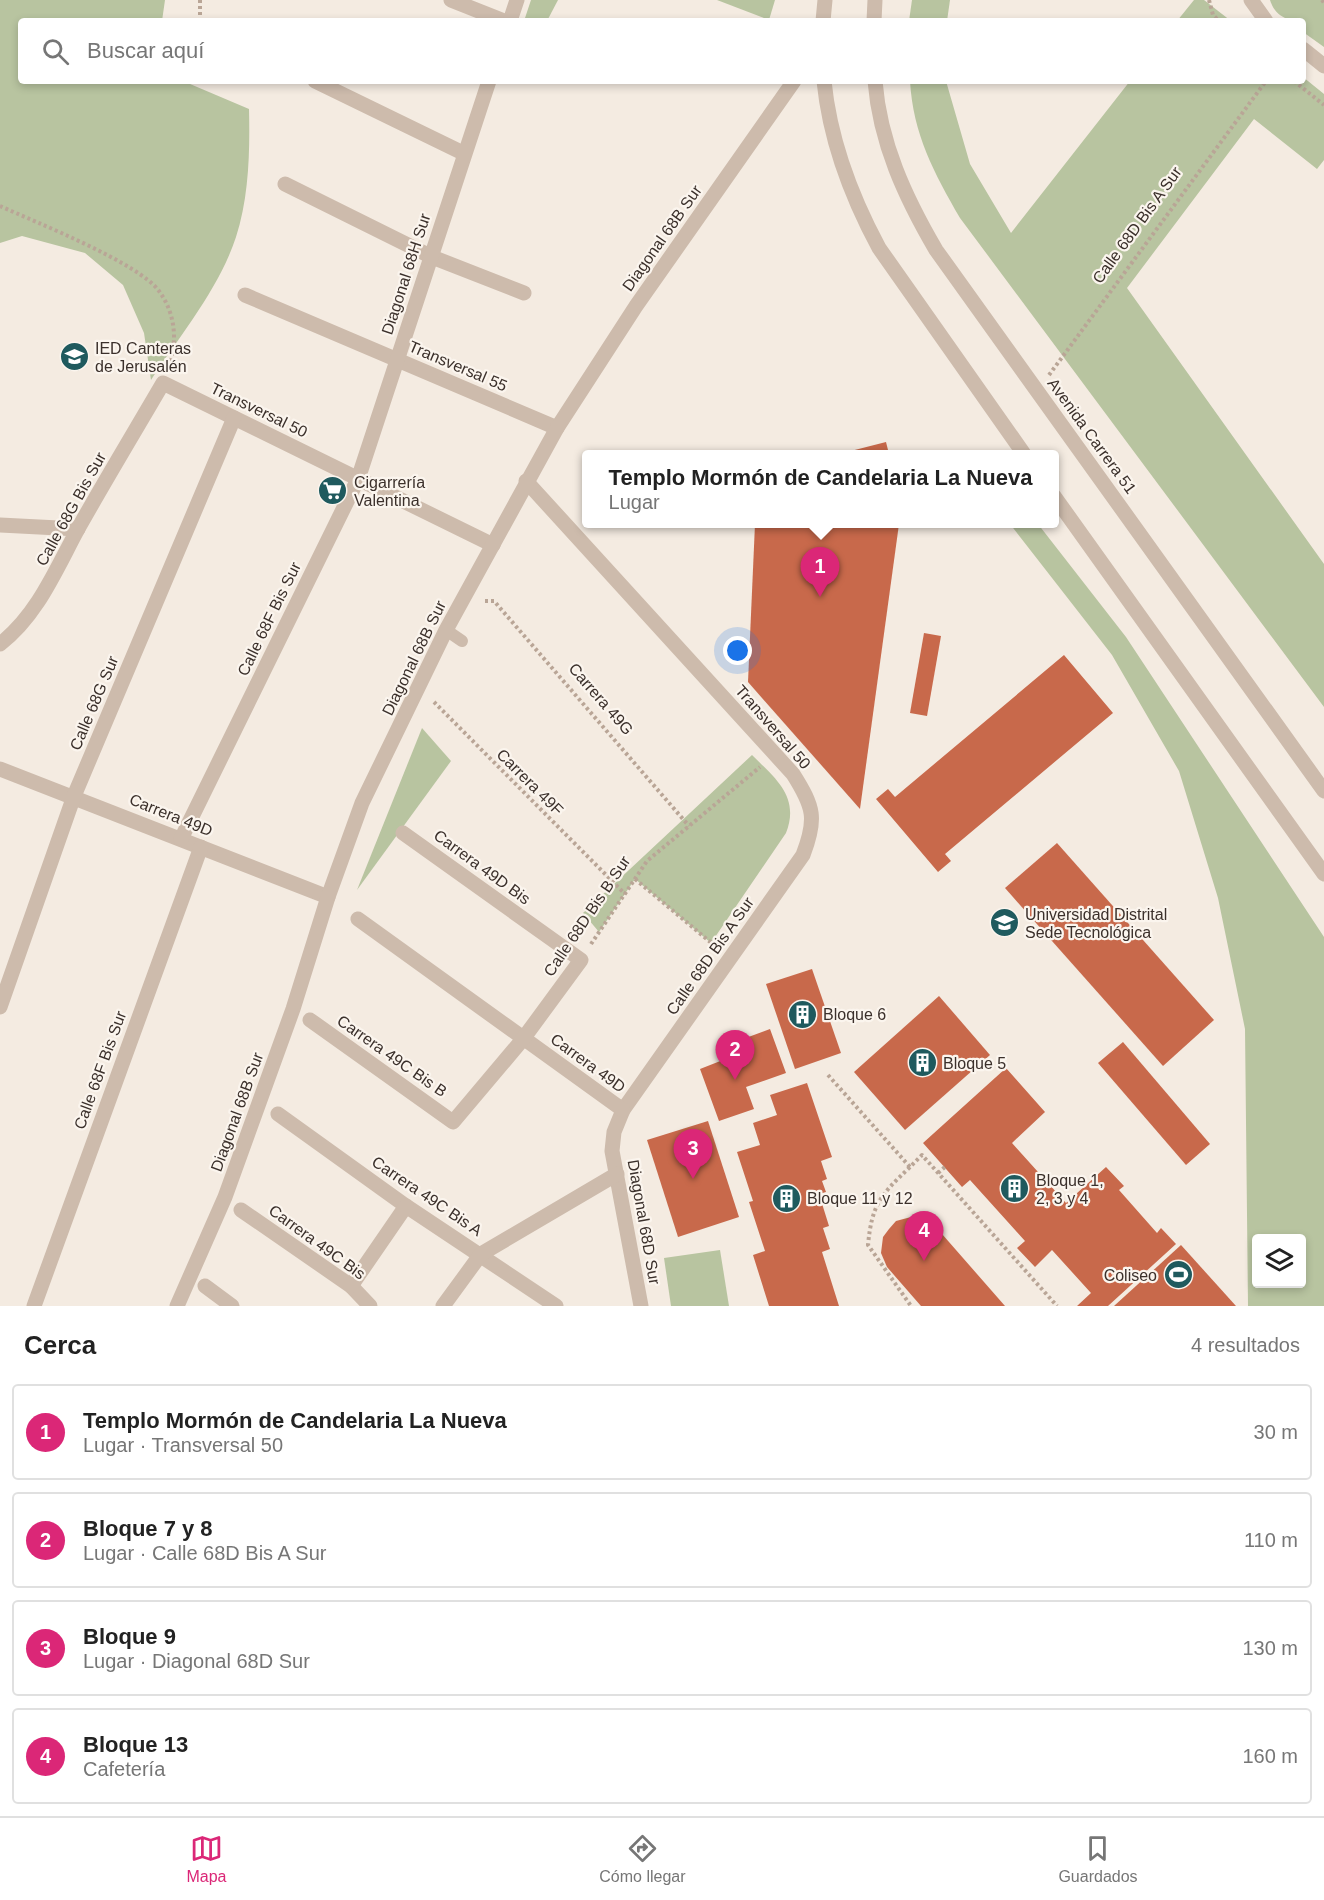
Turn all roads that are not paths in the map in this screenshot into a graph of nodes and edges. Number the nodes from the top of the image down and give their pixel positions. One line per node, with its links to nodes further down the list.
1 (451, 0): 6 (street)
2 (517, 0): 7 (street)
3 (825, 0): 8 (street)
4 (875, 0): 9 (street)
5 (1251, 0): 10 (street)
6 (496, 18)
7 (511, 18)
8 (823, 18)
9 (874, 18)
10 (1264, 18)
11 (1306, 52): 12 (street)
12 (1324, 66)
13 (321, 84): 18 (street)
14 (488, 84): 18 (street, Diagonal 68H Sur)
15 (792, 84): 26 (street, Diagonal 68B Sur)
16 (825, 84): 27 (street)
17 (876, 84): 38 (street, Avenida Carrera 51)
18 (464, 153): 20 (street, Diagonal 68H Sur)
19 (285, 184): 20 (street)
20 (432, 257): 21 (street); 23 (street, Diagonal 68H Sur)
21 (524, 293)
22 (245, 295): 23 (street, Transversal 55)
23 (397, 360): 26 (street, Transversal 55); 28 (street, Diagonal 68H Sur)
24 (163, 384): 25 (street, Transversal 50); 32 (street, Calle 68G Bis Sur)
25 (234, 418): 28 (street, Transversal 50); 39 (street, Calle 68G Sur)
26 (557, 428): 29 (street, Diagonal 68B Sur)
27 (1021, 450)
28 (358, 479): 33 (street, Transversal 50); 42 (street, Calle 68F Bis Sur)
29 (526, 481): 33 (street, Diagonal 68B Sur); 40 (street, Transversal 50)
30 (1059, 503): 44 (street)
31 (0, 525): 32 (street)
32 (78, 529): 36 (street, Calle 68G Bis Sur)
33 (493, 545): 34 (street, Diagonal 68B Sur)
34 (446, 630): 35 (lane); 45 (street, Diagonal 68B Sur)
35 (462, 641)
36 (0, 645)
37 (0, 768): 39 (street, Carrera 49D)
38 (1324, 791)
39 (74, 796): 42 (street, Carrera 49D); 48 (street, Calle 68G Sur)
40 (813, 817): 51 (street, Calle 68D Bis A Sur)
41 (403, 832): 47 (street, Carrera 49D Bis)
42 (181, 839): 43 (street, Carrera 49D)
43 (201, 847): 45 (street, Carrera 49D); 60 (street, Calle 68F Bis Sur)
44 (1324, 874)
45 (328, 897): 61 (street, Diagonal 68B Sur)
46 (358, 919): 50 (street, Carrera 49D)
47 (581, 960): 50 (street, Calle 68D Bis B Sur)
48 (0, 1007)
49 (310, 1020): 53 (street, Carrera 49C Bis B)
50 (524, 1039): 51 (street, Carrera 49D); 53 (street, Calle 68D Bis B Sur)
51 (623, 1110): 54 (street, Diagonal 68D Sur)
52 (278, 1114): 55 (street, Carrera 49C Bis A)
53 (453, 1122)
54 (617, 1174): 57 (street); 66 (street, Diagonal 68D Sur)
55 (406, 1206): 57 (street, Carrera 49C Bis A); 59 (street)
56 (241, 1210): 59 (street, Carrera 49C Bis)
57 (481, 1254): 64 (street); 65 (street, Carrera 49C Bis A)
58 (205, 1286): 62 (street)
59 (351, 1286): 63 (street, Carrera 49C Bis)
60 (34, 1306)
61 (177, 1306)
62 (232, 1306)
63 (370, 1306)
64 (443, 1306)
65 (556, 1306)
66 (641, 1306)

